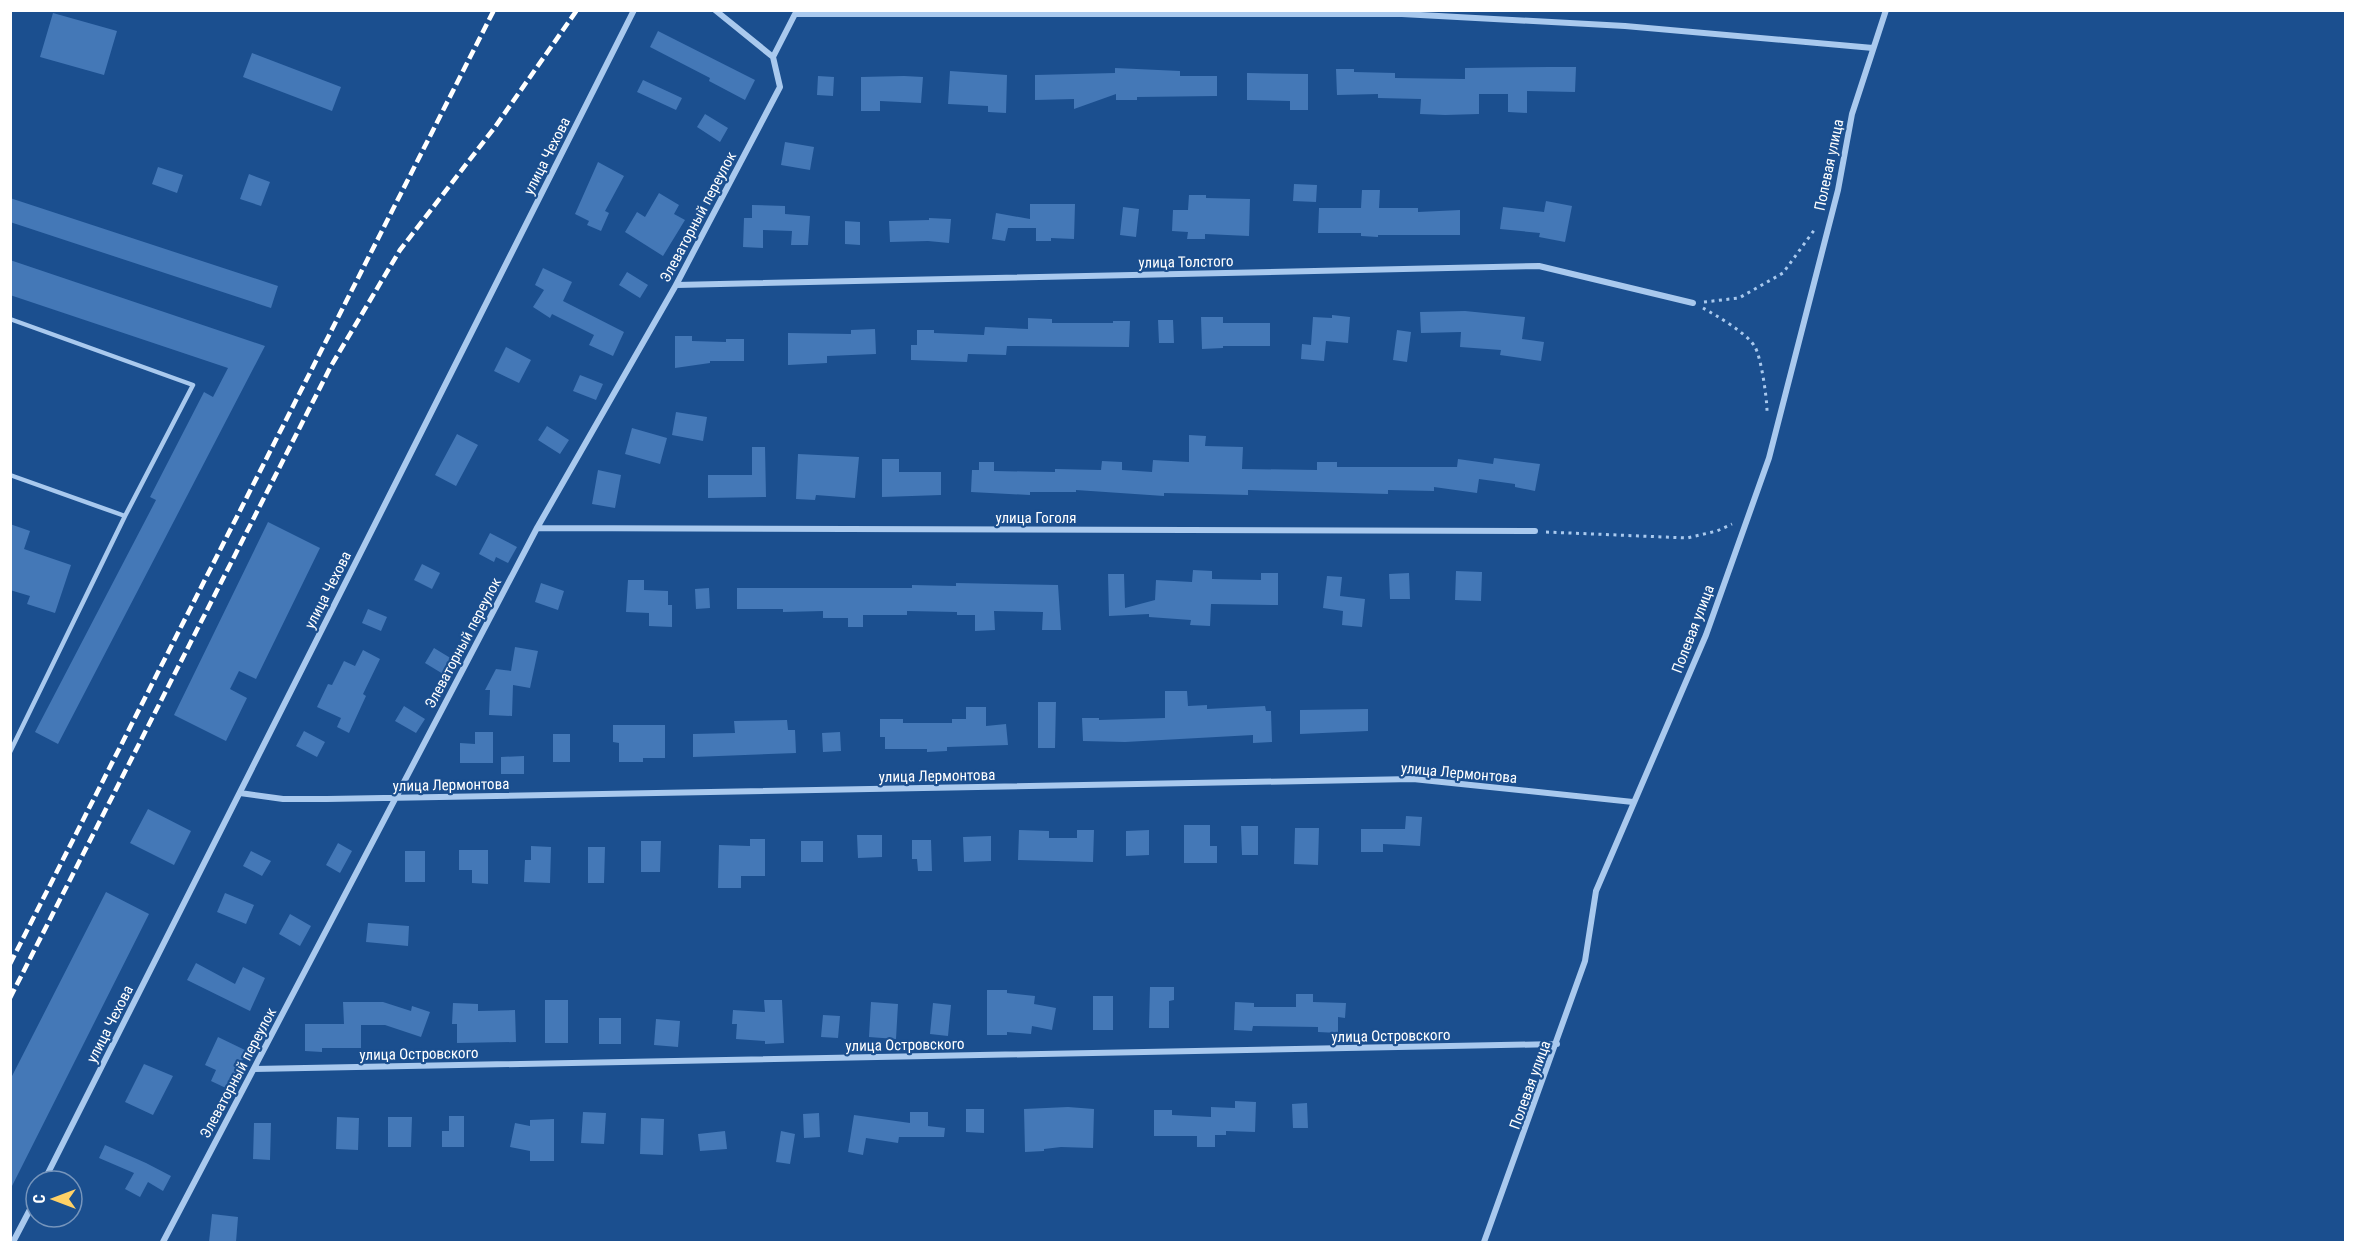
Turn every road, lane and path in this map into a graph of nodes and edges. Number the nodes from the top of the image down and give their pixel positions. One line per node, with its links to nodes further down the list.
1 (634, 10): 18 (street, улица Чехова)
2 (715, 10): 6 (street)
3 (1886, 10): 5 (street, Полевая улица)
4 (1403, 12): 5 (street); 6 (street)
5 (1873, 48): 14 (street, Полевая улица)
6 (773, 57): 8 (street, Элеваторный переулок)
7 (1816, 228): 9 (path)
8 (676, 285): 9 (street, улица Толстого); 15 (street, Элеваторный переулок)
9 (1693, 303): 11 (path)
10 (10, 319): 13 (lane)
11 (1768, 422)
12 (10, 475): 13 (lane)
13 (125, 516): 17 (lane)
14 (1746, 516): 16 (path); 20 (street, Полевая улица)
15 (537, 528): 16 (street, улица Гоголя); 19 (street, Элеваторный переулок)
16 (1535, 531)
17 (10, 752)
18 (240, 793): 19 (street, улица Лермонтова); 23 (street, улица Чехова)
19 (396, 798): 20 (street, улица Лермонтова); 22 (street, Элеваторный переулок)
20 (1633, 802): 21 (street, Полевая улица)
21 (1557, 1044): 22 (street, улица Островского); 27 (street, Полевая улица)
22 (254, 1069): 26 (street, Элеваторный переулок)
23 (50, 1169)
24 (24, 1222): 25 (street)
25 (14, 1242)
26 (163, 1242)
27 (1485, 1242)

